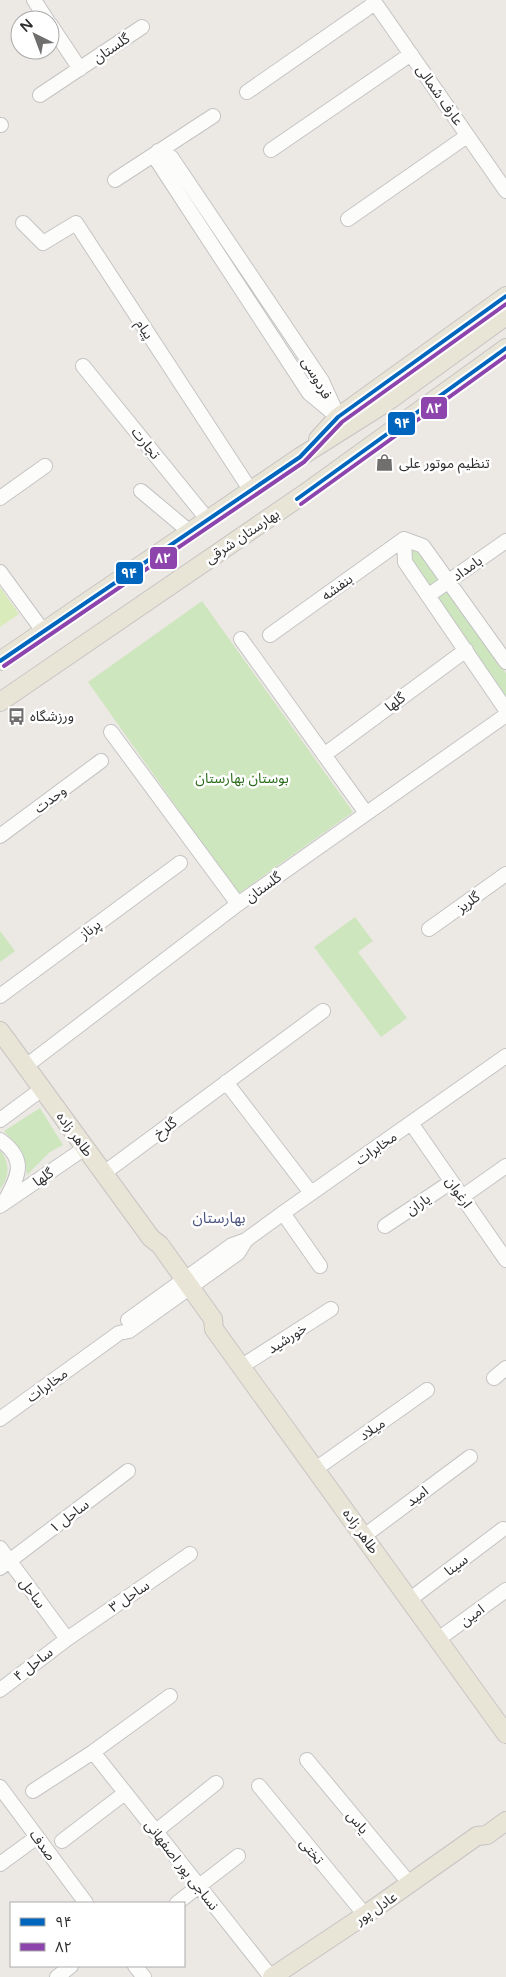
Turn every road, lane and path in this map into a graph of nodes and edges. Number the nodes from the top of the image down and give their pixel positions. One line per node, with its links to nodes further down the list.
1 (374, 1): 4 (street, عارف شمالی); 6 (street)
2 (142, 27): 5 (street, گلستان)
3 (60, 39): 5 (street, گلستان)
4 (411, 54): 9 (street, عارف شمالی); 10 (street)
5 (80, 69): 7 (street, گلستان)
6 (247, 92)
7 (40, 94)
8 (213, 116): 11 (street)
9 (468, 136): 13 (street, عارف شمالی); 14 (street)
10 (271, 150)
11 (158, 151): 12 (street); 16 (street, فردوسی)
12 (115, 180)
13 (506, 191)
14 (348, 220)
15 (23, 223): 26 (street, پیام)
16 (225, 249): 19 (street, فردوسی); 21 (street, فردوسی)
17 (506, 296): 23 (main road)
18 (506, 316): 24 (main road)
19 (296, 343): 21 (street); 23 (street, فردوسی)
20 (506, 348): 42 (main road, بهارستان شرقی)
21 (282, 352): 23 (street, فردوسی)
22 (83, 366): 29 (street, تجارت)
23 (338, 417): 24 (main road)
24 (300, 457): 26 (main road)
25 (45, 466): 28 (street)
26 (251, 490): 29 (main road)
27 (141, 491): 30 (street)
28 (0, 498)
29 (208, 520): 30 (main road)
30 (190, 532): 36 (main road)
31 (404, 539): 34 (street); 35 (street); 37 (street, بنفشه)
32 (506, 541): 34 (street, بامداد)
33 (0, 572): 36 (street)
34 (448, 581): 35 (street, بامداد); 41 (street)
35 (429, 595): 39 (street)
36 (43, 631): 40 (main road)
37 (270, 635)
38 (241, 639): 46 (street)
39 (466, 650): 43 (street); 46 (street, گلها)
40 (0, 662)
41 (506, 662)
42 (0, 702)
43 (506, 710)
44 (506, 715): 48 (street, گلستان)
45 (111, 732): 52 (street)
46 (324, 755): 48 (street)
47 (101, 762): 49 (street, وحدت)
48 (366, 813): 52 (street, گلستان)
49 (0, 836)
50 (180, 863): 54 (street, پرناز)
51 (506, 874): 53 (street, گلریز)
52 (238, 904): 58 (street, گلستان)
53 (429, 930)
54 (0, 996)
55 (322, 1011): 59 (street, گلرخ)
56 (0, 1031): 58 (main road, طاهر زاده)
57 (506, 1056): 62 (street, مخابرات)
58 (26, 1066): 60 (main road, طاهر زاده)
59 (226, 1082): 66 (street, گلرخ); 68 (street)
60 (42, 1089): 61 (street); 64 (main road, طاهر زاده)
61 (0, 1120)
62 (411, 1124): 67 (street, ارغوان); 68 (street, مخابرات)
63 (0, 1140): 70 (street)
64 (86, 1148): 66 (main road, طاهر زاده); 70 (street, گلها)
65 (506, 1166): 69 (street)
66 (104, 1173): 75 (main road, طاهر زاده)
67 (452, 1182): 69 (street, ارغوان); 72 (street, یاران)
68 (311, 1193): 71 (street, مخابرات)
69 (462, 1197): 73 (street, ارغوان)
70 (2, 1205)
71 (283, 1213): 74 (street); 75 (street, مخابرات)
72 (386, 1226)
73 (506, 1260)
74 (320, 1266)
75 (183, 1286): 77 (main road, طاهر زاده); 81 (street, مخابرات)
76 (331, 1309): 77 (street, خورشید)
77 (242, 1366): 83 (main road, طاهر زاده)
78 (506, 1368): 79 (street)
79 (494, 1378)
80 (427, 1390): 83 (street, میلاد)
81 (0, 1419)
82 (470, 1457): 86 (street, امید)
83 (317, 1468): 86 (main road, طاهر زاده)
84 (128, 1471): 89 (street, ساحل ۱)
85 (503, 1529): 91 (street, سینا)
86 (364, 1536): 91 (main road, طاهر زاده)
87 (0, 1548): 89 (street, ساحل)
88 (190, 1554): 92 (street, ساحل ۳)
89 (5, 1564): 92 (street, ساحل)
90 (506, 1590): 93 (street, امین)
91 (409, 1600): 93 (main road, طاهر زاده)
92 (67, 1639): 94 (street, ساحل ۴)
93 (437, 1640): 96 (main road, طاهر زاده)
94 (0, 1690)
95 (170, 1696): 97 (street)
96 (504, 1726)
97 (93, 1752): 102 (street); 103 (street, نساجی پور اصفهانی)
98 (306, 1760): 112 (street, یاس)
99 (216, 1783): 106 (street)
100 (259, 1786): 116 (street, تختی)
101 (1, 1791): 108 (street, صدف)
102 (33, 1791)
103 (125, 1793): 106 (street, نساجی پور اصفهانی); 109 (street)
104 (506, 1808): 107 (main road, عادل پور)
105 (506, 1821): 107 (main road, عادل پور)
106 (156, 1832): 113 (street, نساجی پور اصفهانی)
107 (477, 1836): 112 (main road, عادل پور)
108 (37, 1837): 111 (street); 114 (street, صدف)
109 (62, 1841)
110 (238, 1856): 113 (street)
111 (0, 1864)
112 (410, 1884): 116 (main road, عادل پور)
113 (199, 1886): 115 (street); 121 (street, نساجی پور اصفهانی)
114 (85, 1902)
115 (178, 1902)
116 (366, 1916): 121 (main road, عادل پور)
117 (70, 1967): 119 (street)
118 (136, 1967): 120 (street)
119 (57, 1977)
120 (144, 1977)
121 (272, 1977)

